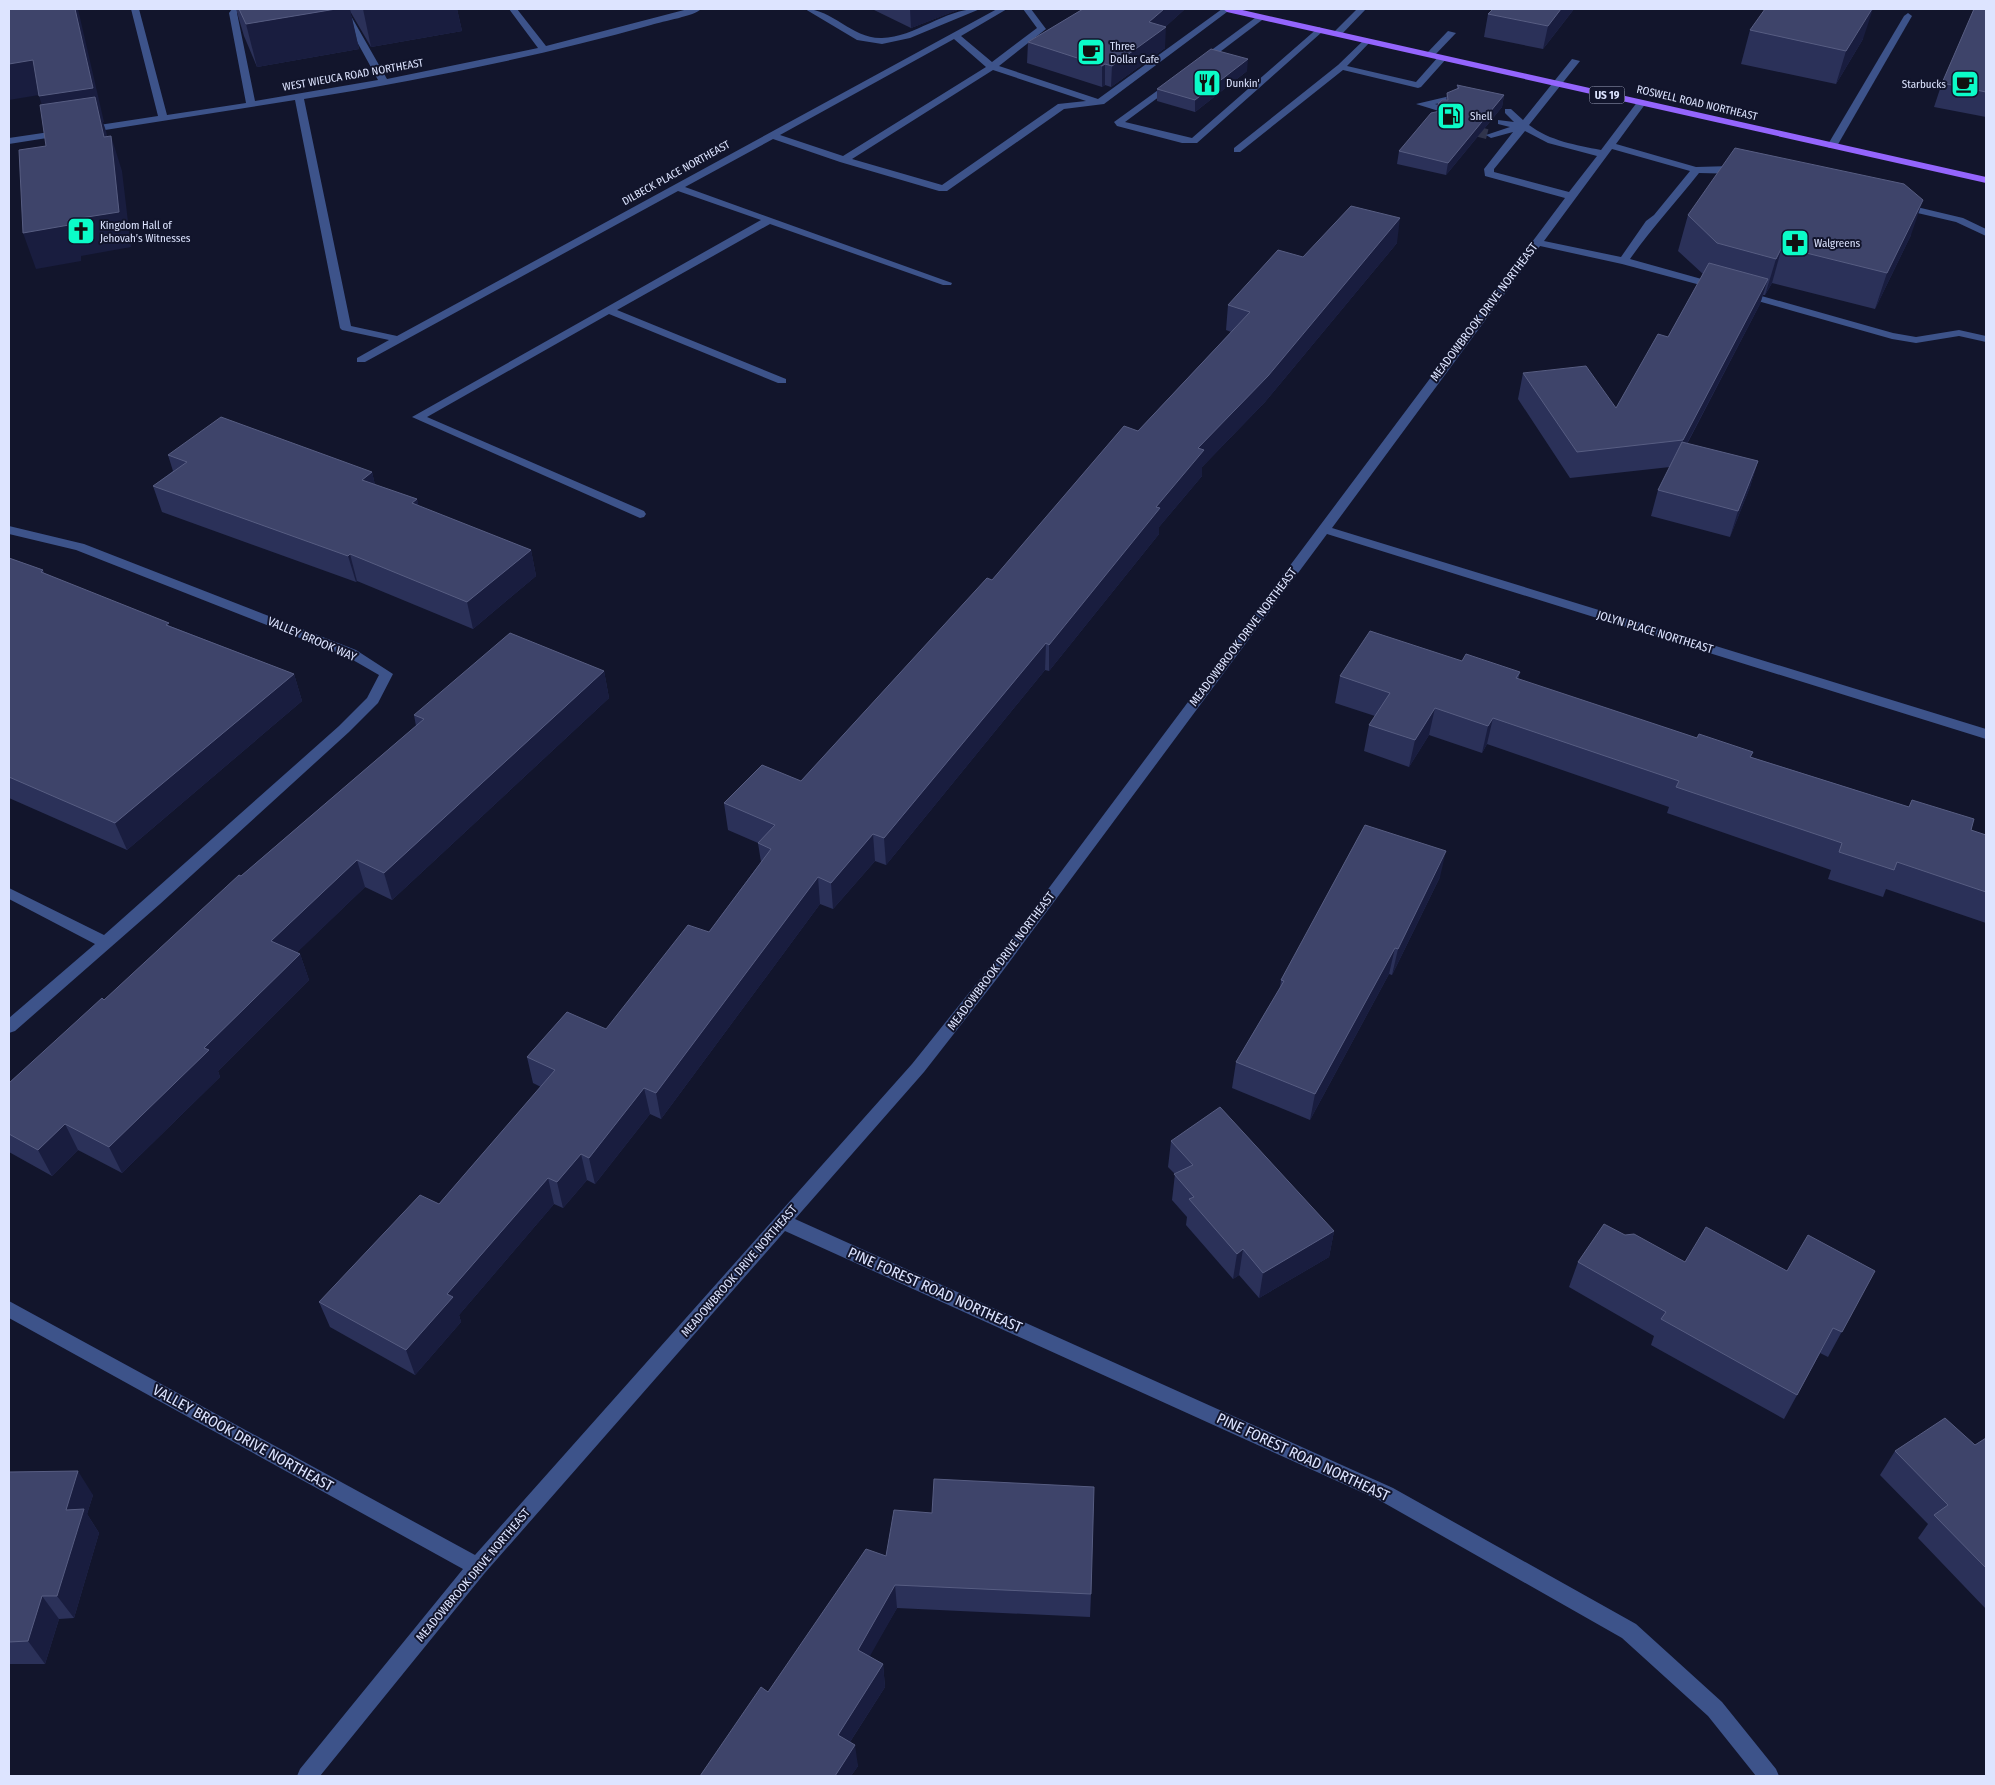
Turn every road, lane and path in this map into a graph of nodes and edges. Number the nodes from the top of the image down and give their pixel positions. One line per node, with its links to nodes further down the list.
1 (135, 9): 39 (street)
2 (236, 9): 34 (street)
3 (343, 9): 27 (street)
4 (513, 9): 21 (street)
5 (657, 9): 14 (street)
6 (697, 9): 14 (street, WEST WIEUCA ROAD NORTHEAST)
7 (809, 9): 8 (street)
8 (976, 9)
9 (1003, 9): 19 (street, DILBECK PLACE NORTHEAST)
10 (1027, 9): 25 (street)
11 (1227, 9): 15 (main road, ROSWELL ROAD NORTHEAST / US 19); 32 (street)
12 (1362, 9): 18 (street)
13 (1908, 16): 46 (street)
14 (666, 17): 21 (street, WEST WIEUCA ROAD NORTHEAST)
15 (1262, 18): 16 (main road, ROSWELL ROAD NORTHEAST / US 19); 16 (street)
16 (1319, 30): 18 (main road, ROSWELL ROAD NORTHEAST / US 19)
17 (1451, 33): 22 (street)
18 (1337, 34): 20 (main road, ROSWELL ROAD NORTHEAST / US 19)
19 (955, 35): 25 (street); 42 (street, DILBECK PLACE NORTHEAST)
20 (1366, 41): 22 (main road, ROSWELL ROAD NORTHEAST / US 19); 26 (street)
21 (544, 49): 27 (street, WEST WIEUCA ROAD NORTHEAST)
22 (1430, 55): 23 (main road, ROSWELL ROAD NORTHEAST / US 19)
23 (1442, 58): 28 (main road, ROSWELL ROAD NORTHEAST / US 19); 29 (street)
24 (1575, 60): 28 (street)
25 (992, 67): 32 (street); 49 (street)
26 (1341, 68): 29 (street); 47 (street)
27 (384, 82): 30 (street, WEST WIEUCA ROAD NORTHEAST)
28 (1556, 84): 33 (main road, ROSWELL ROAD NORTHEAST / US 19); 41 (street)
29 (1418, 85): 35 (street)
30 (299, 96): 34 (street, WEST WIEUCA ROAD NORTHEAST); 62 (street)
31 (1450, 99): 35 (street)
32 (1102, 102): 49 (street)
33 (1640, 103): 45 (street, MEADOWBROOK DRIVE NORTHEAST); 46 (main road, ROSWELL ROAD NORTHEAST / US 19)
34 (251, 104): 39 (street, WEST WIEUCA ROAD NORTHEAST)
35 (1421, 104): 36 (street); 38 (street)
36 (1442, 109)
37 (1508, 111): 41 (street)
38 (1429, 116)
39 (163, 118): 44 (street, WEST WIEUCA ROAD NORTHEAST)
40 (1501, 122): 41 (street)
41 (1522, 127): 43 (street); 48 (street); 54 (street)
42 (772, 134): 49 (street); 53 (street, DILBECK PLACE NORTHEAST)
43 (1491, 135)
44 (9, 142)
45 (1609, 145): 48 (street, MEADOWBROOK DRIVE NORTHEAST); 50 (street)
46 (1832, 146): 52 (main road, ROSWELL ROAD NORTHEAST / US 19)
47 (1237, 150)
48 (1602, 154): 54 (street, MEADOWBROOK DRIVE NORTHEAST)
49 (844, 160)
50 (1696, 170): 51 (street); 59 (street)
51 (1750, 173)
52 (1986, 180)
53 (676, 187): 56 (street); 62 (street, DILBECK PLACE NORTHEAST)
54 (1571, 196): 58 (street, MEADOWBROOK DRIVE NORTHEAST)
55 (1892, 205): 57 (street)
56 (769, 220): 60 (street); 61 (street)
57 (1986, 233)
58 (1536, 242): 59 (street); 67 (street, MEADOWBROOK DRIVE NORTHEAST)
59 (1624, 260): 63 (street)
60 (947, 283)
61 (608, 310): 65 (street); 66 (street)
62 (398, 339): 64 (street, DILBECK PLACE NORTHEAST)
63 (1986, 339)
64 (361, 360)
65 (782, 381)
66 (640, 514)
67 (1323, 529): 69 (street, JOLYN PLACE NORTHEAST); 73 (street, MEADOWBROOK DRIVE NORTHEAST)
68 (9, 530): 71 (street, VALLEY BROOK WAY)
69 (1986, 734)
70 (9, 893): 71 (street)
71 (106, 943): 72 (street, VALLEY BROOK WAY)
72 (9, 1027)
73 (783, 1222): 75 (street, MEADOWBROOK DRIVE NORTHEAST); 77 (street, PINE FOREST ROAD NORTHEAST)
74 (9, 1309): 75 (street, VALLEY BROOK DRIVE NORTHEAST)
75 (477, 1567): 76 (street, MEADOWBROOK DRIVE NORTHEAST)
76 (307, 1776)
77 (1769, 1776)

